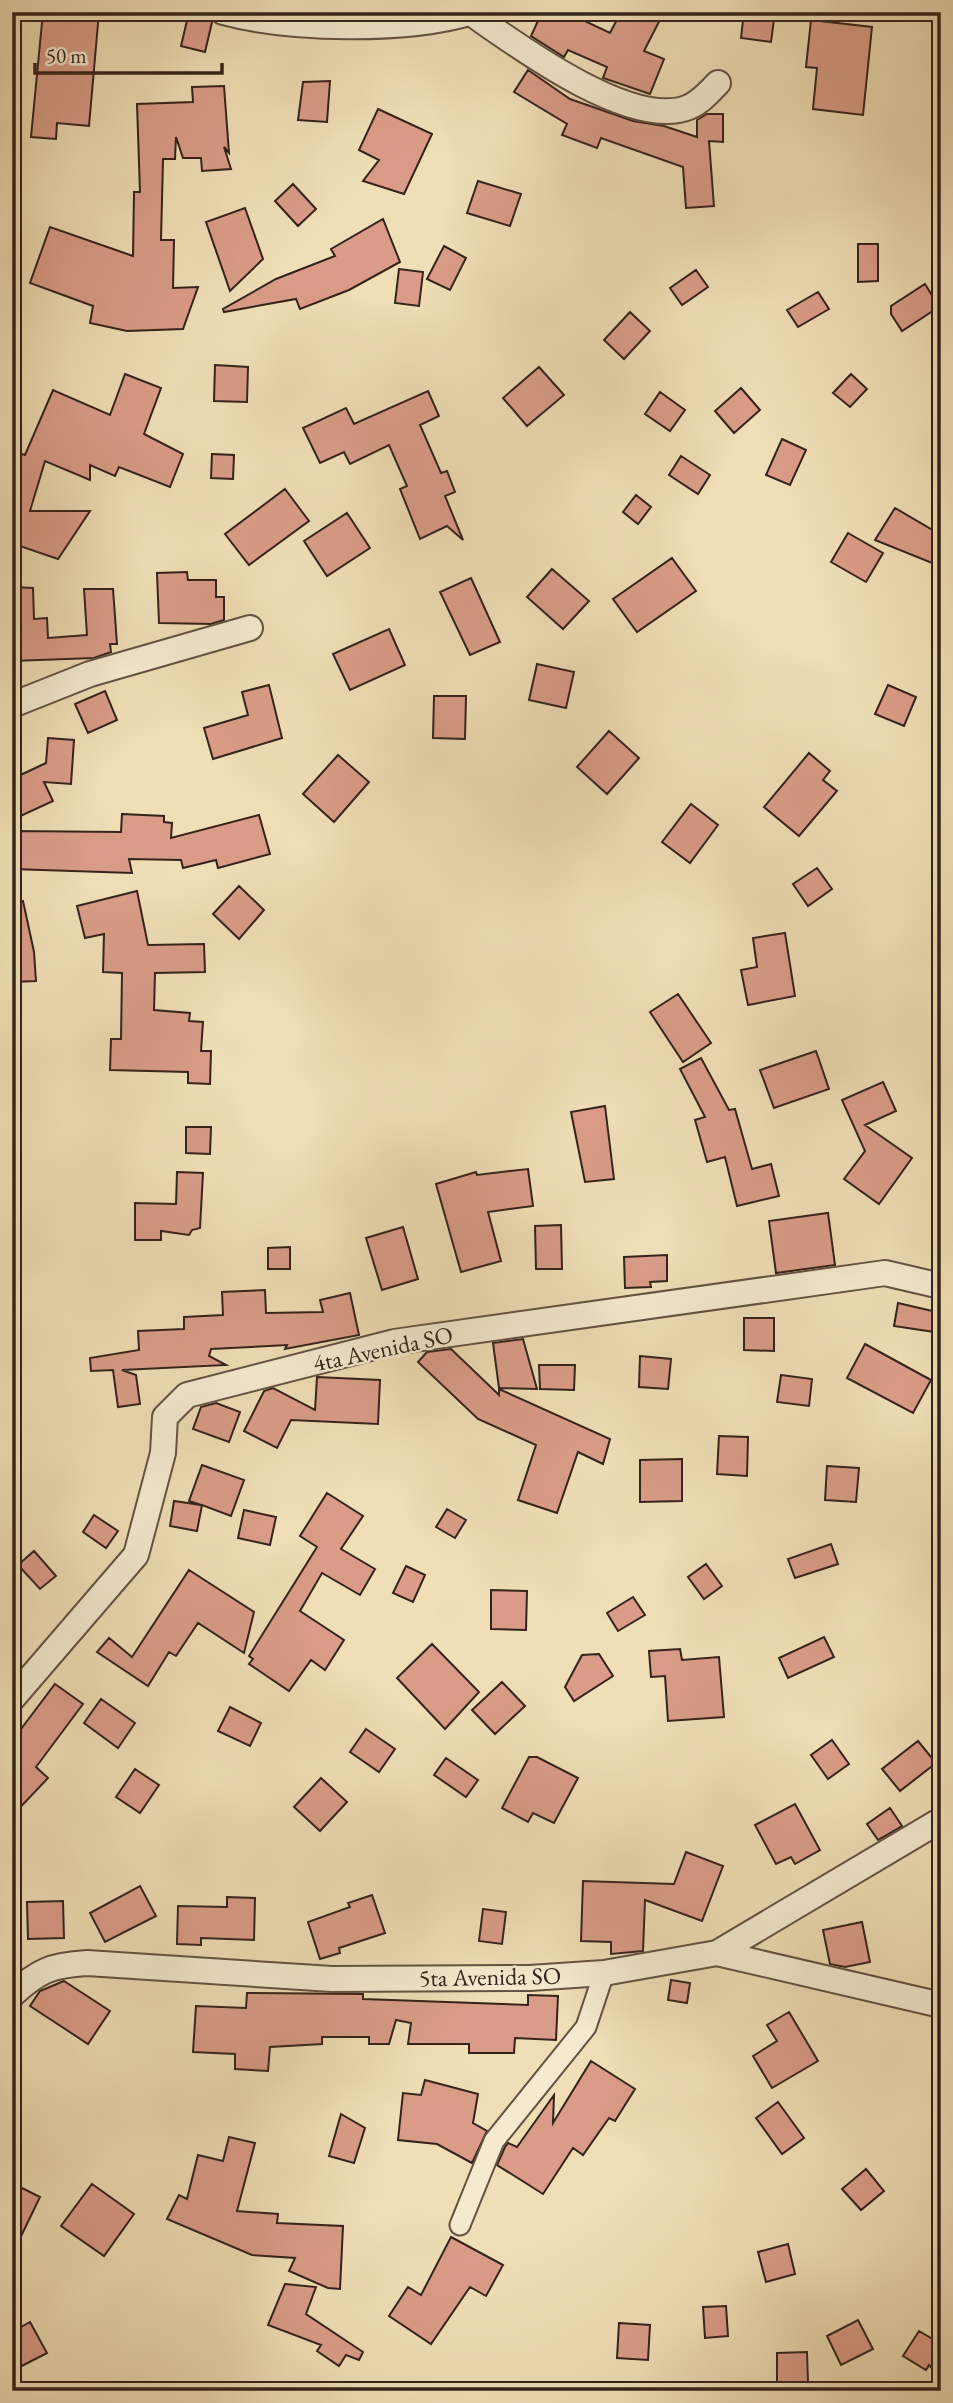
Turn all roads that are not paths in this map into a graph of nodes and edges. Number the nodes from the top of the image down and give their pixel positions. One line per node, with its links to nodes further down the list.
1 (223, 12): 2 (street)
2 (472, 13): 3 (street)
3 (718, 83)
4 (250, 628): 5 (street)
5 (12, 705)
6 (941, 1286): 7 (street, 4ta Avenida SO)
7 (12, 1699)
8 (941, 1820): 9 (street, 5ta Avenida SO)
9 (717, 1953): 10 (street, 5ta Avenida SO); 12 (street)
10 (604, 1973): 11 (street, 5ta Avenida SO); 13 (street)
11 (12, 1995)
12 (941, 2005)
13 (460, 2225)

